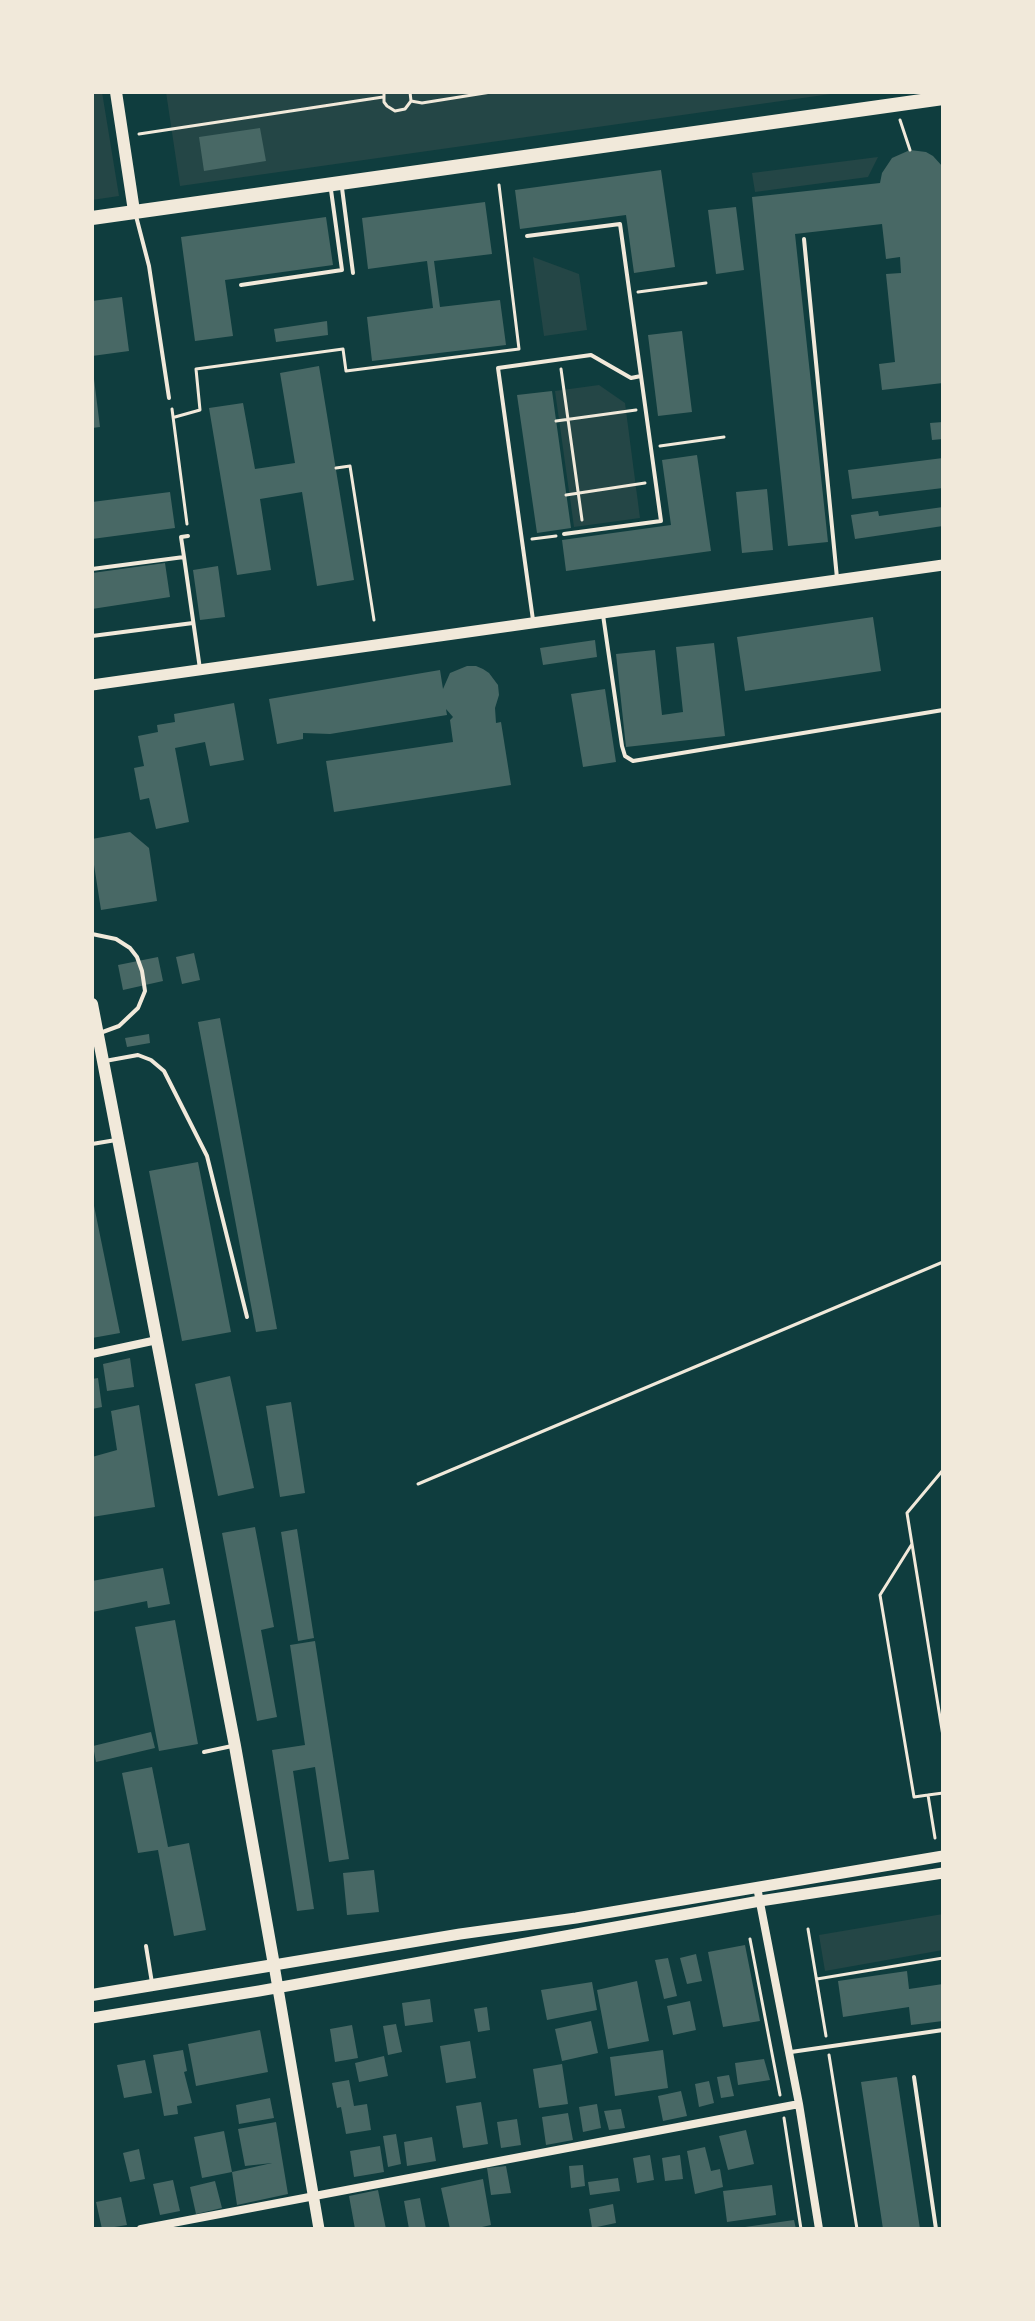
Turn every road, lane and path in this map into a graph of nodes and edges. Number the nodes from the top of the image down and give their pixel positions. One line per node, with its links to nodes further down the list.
1 (116, 92): 7 (main road)
2 (410, 92): 6 (path)
3 (491, 92): 6 (path)
4 (383, 95): 6 (path); 7 (path)
5 (943, 98): 8 (main road)
6 (411, 101)
7 (123, 136): 10 (main road)
8 (336, 183): 10 (main road); 14 (lane); 16 (lane)
9 (499, 185): 22 (path)
10 (134, 211): 11 (main road); 20 (lane)
11 (92, 218)
12 (527, 236): 17 (lane)
13 (804, 239): 38 (lane)
14 (353, 273)
15 (706, 283): 17 (path)
16 (241, 285)
17 (630, 293): 19 (lane)
18 (560, 359): 19 (lane); 23 (path); 34 (lane)
19 (641, 376): 21 (lane)
20 (169, 398): 22 (path)
21 (646, 409): 23 (path); 26 (lane)
22 (175, 417): 33 (path)
23 (569, 419): 24 (path); 29 (path)
24 (556, 421)
25 (724, 437): 26 (path)
26 (651, 447): 28 (lane)
27 (336, 468): 40 (path)
28 (656, 482): 29 (path); 31 (lane)
29 (579, 493): 30 (path); 31 (path)
30 (566, 495)
31 (584, 531): 32 (lane)
32 (564, 534): 34 (path)
33 (188, 536): 35 (lane)
34 (522, 541): 42 (lane)
35 (184, 557): 37 (lane); 41 (lane)
36 (943, 565): 38 (street)
37 (92, 569)
38 (837, 580): 39 (street)
39 (603, 613): 42 (street); 46 (lane)
40 (374, 620)
41 (193, 623): 43 (lane); 44 (lane)
42 (533, 623): 44 (street)
43 (92, 636)
44 (200, 669): 45 (street)
45 (92, 685)
46 (943, 710)
47 (92, 934): 49 (lane)
48 (92, 1004): 49 (main road)
49 (98, 1034): 50 (main road)
50 (103, 1061): 51 (main road); 54 (lane)
51 (118, 1140): 52 (lane); 55 (main road)
52 (92, 1144)
53 (943, 1262): 58 (path)
54 (247, 1317)
55 (157, 1340): 56 (street); 61 (main road)
56 (92, 1354)
57 (943, 1470): 59 (path)
58 (418, 1484)
59 (913, 1543): 60 (path); 64 (path)
60 (943, 1736)
61 (235, 1746): 62 (lane); 74 (main road)
62 (204, 1752)
63 (943, 1793): 64 (path)
64 (928, 1795): 65 (path)
65 (935, 1838)
66 (943, 1856): 68 (street)
67 (943, 1873): 69 (street)
68 (757, 1887): 69 (street); 74 (street)
69 (760, 1901): 77 (street); 82 (street)
70 (808, 1929): 75 (path)
71 (750, 1939): 85 (path)
72 (146, 1946): 76 (lane)
73 (943, 1958): 75 (path)
74 (274, 1965): 76 (main road); 77 (street)
75 (817, 1979): 81 (path)
76 (153, 1987): 78 (main road)
77 (278, 1987): 79 (street); 86 (street)
78 (92, 1995)
79 (92, 2018)
80 (943, 2030): 81 (lane)
81 (828, 2047): 82 (lane); 91 (path)
82 (788, 2053): 84 (street)
83 (914, 2077): 92 (lane)
84 (799, 2104): 85 (street); 90 (street)
85 (782, 2107): 86 (street); 89 (path)
86 (312, 2195): 87 (street); 88 (street)
87 (141, 2229)
88 (319, 2229)
89 (801, 2229)
90 (819, 2229)
91 (857, 2229)
92 (936, 2229)

